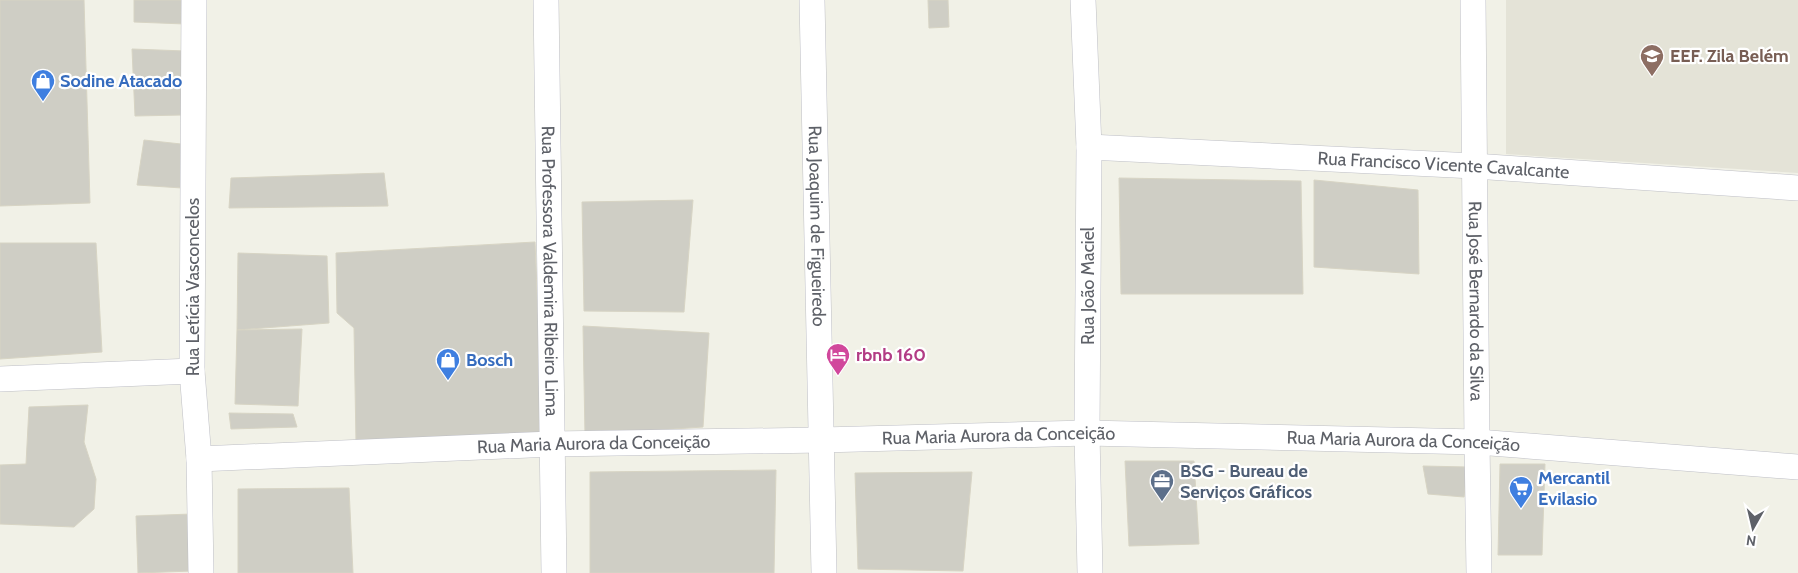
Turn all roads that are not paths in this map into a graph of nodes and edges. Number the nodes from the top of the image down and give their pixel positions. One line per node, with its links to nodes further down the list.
1 (194, 0): 9 (street, Rua Letícia Vasconcelos)
2 (546, 0): 14 (street, Rua Professora Valdemira Ribeiro Lima)
3 (812, 0): 12 (street, Rua Joaquim de Figueiredo)
4 (1084, 0): 6 (street, Rua João Maciel)
5 (1473, 0): 7 (street, Rua José Bernardo da Silva)
6 (1089, 147): 7 (street, Rua Francisco Vicente Cavalcante); 11 (street, Rua João Maciel)
7 (1474, 166): 8 (street, Rua Francisco Vicente Cavalcante); 13 (street, Rua José Bernardo da Silva)
8 (1798, 188)
9 (192, 371): 10 (street); 15 (street, Rua Letícia Vasconcelos)
10 (0, 379)
11 (1087, 433): 12 (street, Rua Maria Aurora da Conceição); 13 (street, Rua Maria Aurora da Conceição); 20 (street, Rua João Maciel)
12 (822, 440): 14 (street, Rua Maria Aurora da Conceição); 19 (street, Rua Joaquim de Figueiredo)
13 (1476, 442): 16 (street, Rua Maria Aurora da Conceição); 21 (street, Rua José Bernardo da Silva)
14 (552, 444): 15 (street, Rua Maria Aurora da Conceição); 18 (street, Rua Professora Valdemira Ribeiro Lima)
15 (199, 459): 17 (street, Rua Letícia Vasconcelos)
16 (1798, 467)
17 (201, 573)
18 (554, 573)
19 (824, 573)
20 (1090, 573)
21 (1479, 573)

